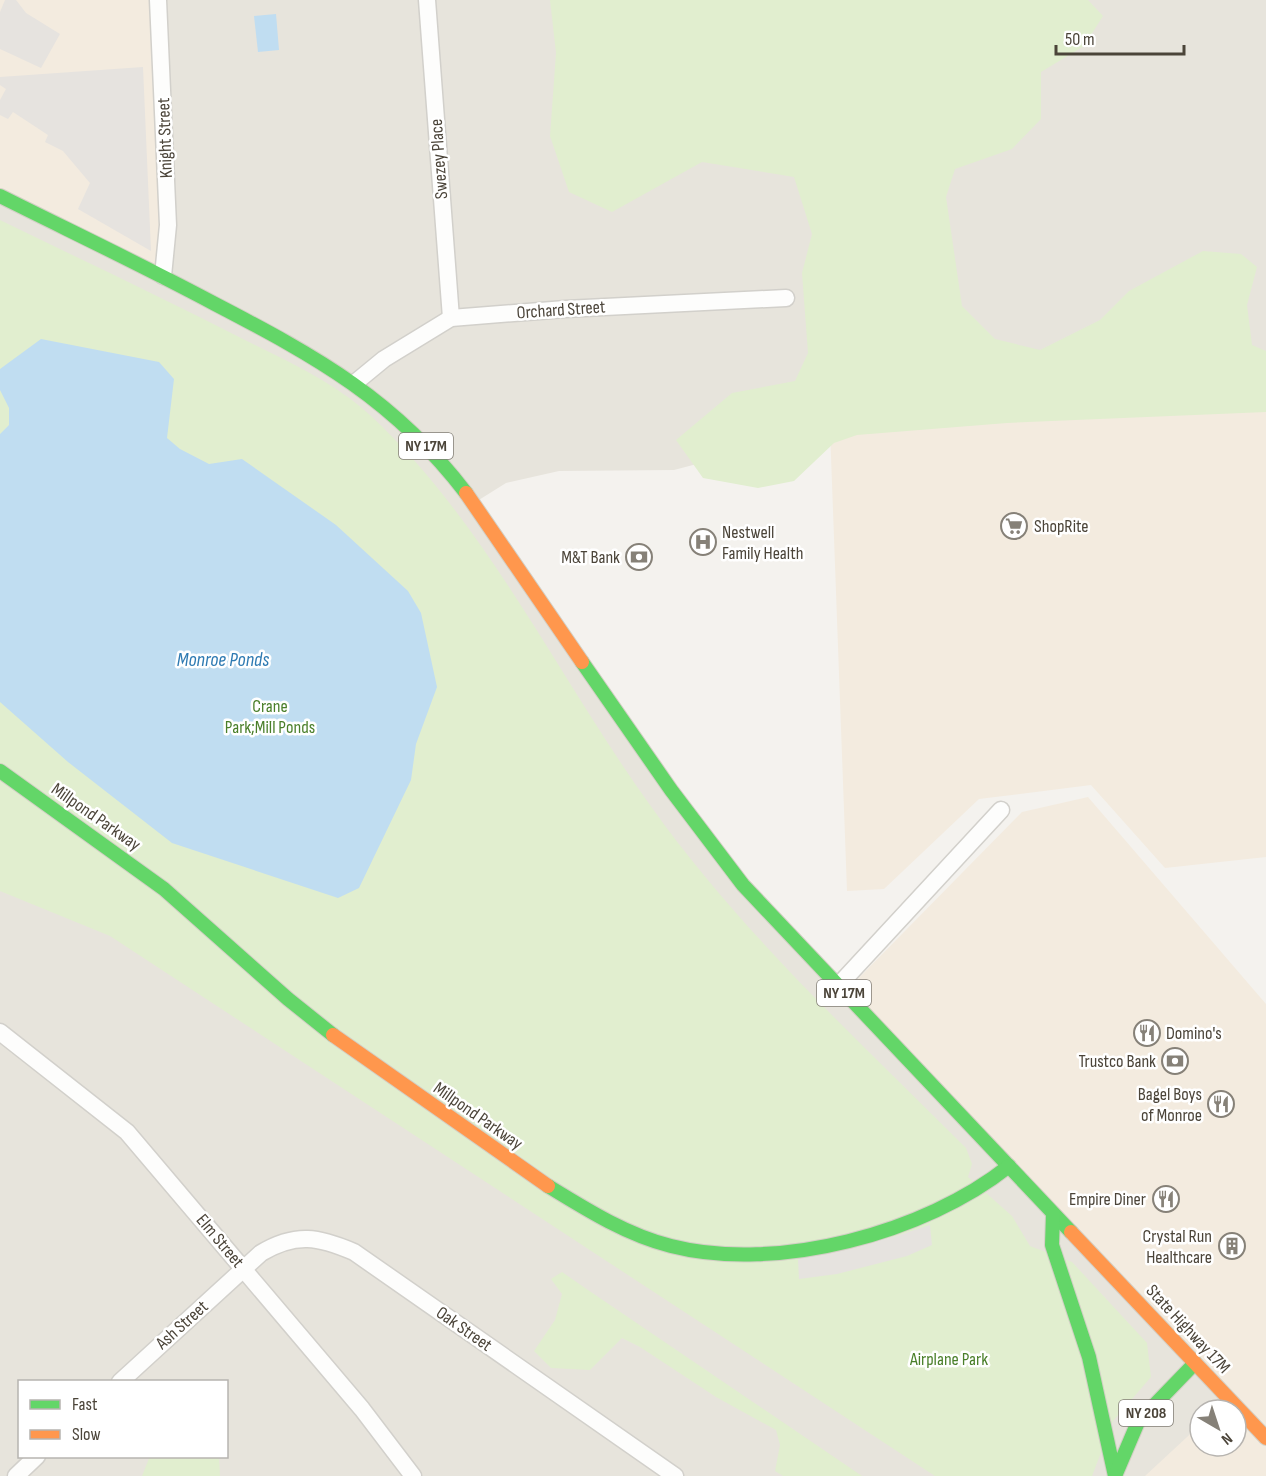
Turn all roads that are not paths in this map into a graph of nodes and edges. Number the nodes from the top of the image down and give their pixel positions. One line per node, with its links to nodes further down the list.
1 (158, 0): 4 (street, Knight Street)
2 (427, 0): 6 (street, Swezey Place)
3 (0, 196): 4 (main road, NY 17M)
4 (163, 276): 7 (main road, NY 17M)
5 (786, 298): 6 (street, Orchard Street)
6 (451, 318): 7 (street, Orchard Street)
7 (356, 382): 10 (main road, NY 17M)
8 (0, 771): 12 (main road, Millpond Parkway)
9 (1001, 810): 10 (street)
10 (838, 986): 12 (main road, NY 17M)
11 (0, 1032): 14 (street, Elm Street)
12 (1008, 1166): 13 (main road, State Highway 17M / NY 17M)
13 (1053, 1214): 15 (main road, State Highway 17M / NY 17M); 22 (main road)
14 (243, 1268): 16 (street, Ash Street); 20 (street, Elm Street); 21 (street, Oak Street)
15 (1195, 1363): 17 (main road, State Highway 17M / NY 17M); 22 (main road, NY 208)
16 (122, 1380)
17 (1266, 1438)
18 (35, 1458): 19 (street)
19 (16, 1476)
20 (413, 1476)
21 (675, 1476)
22 (1115, 1476)

